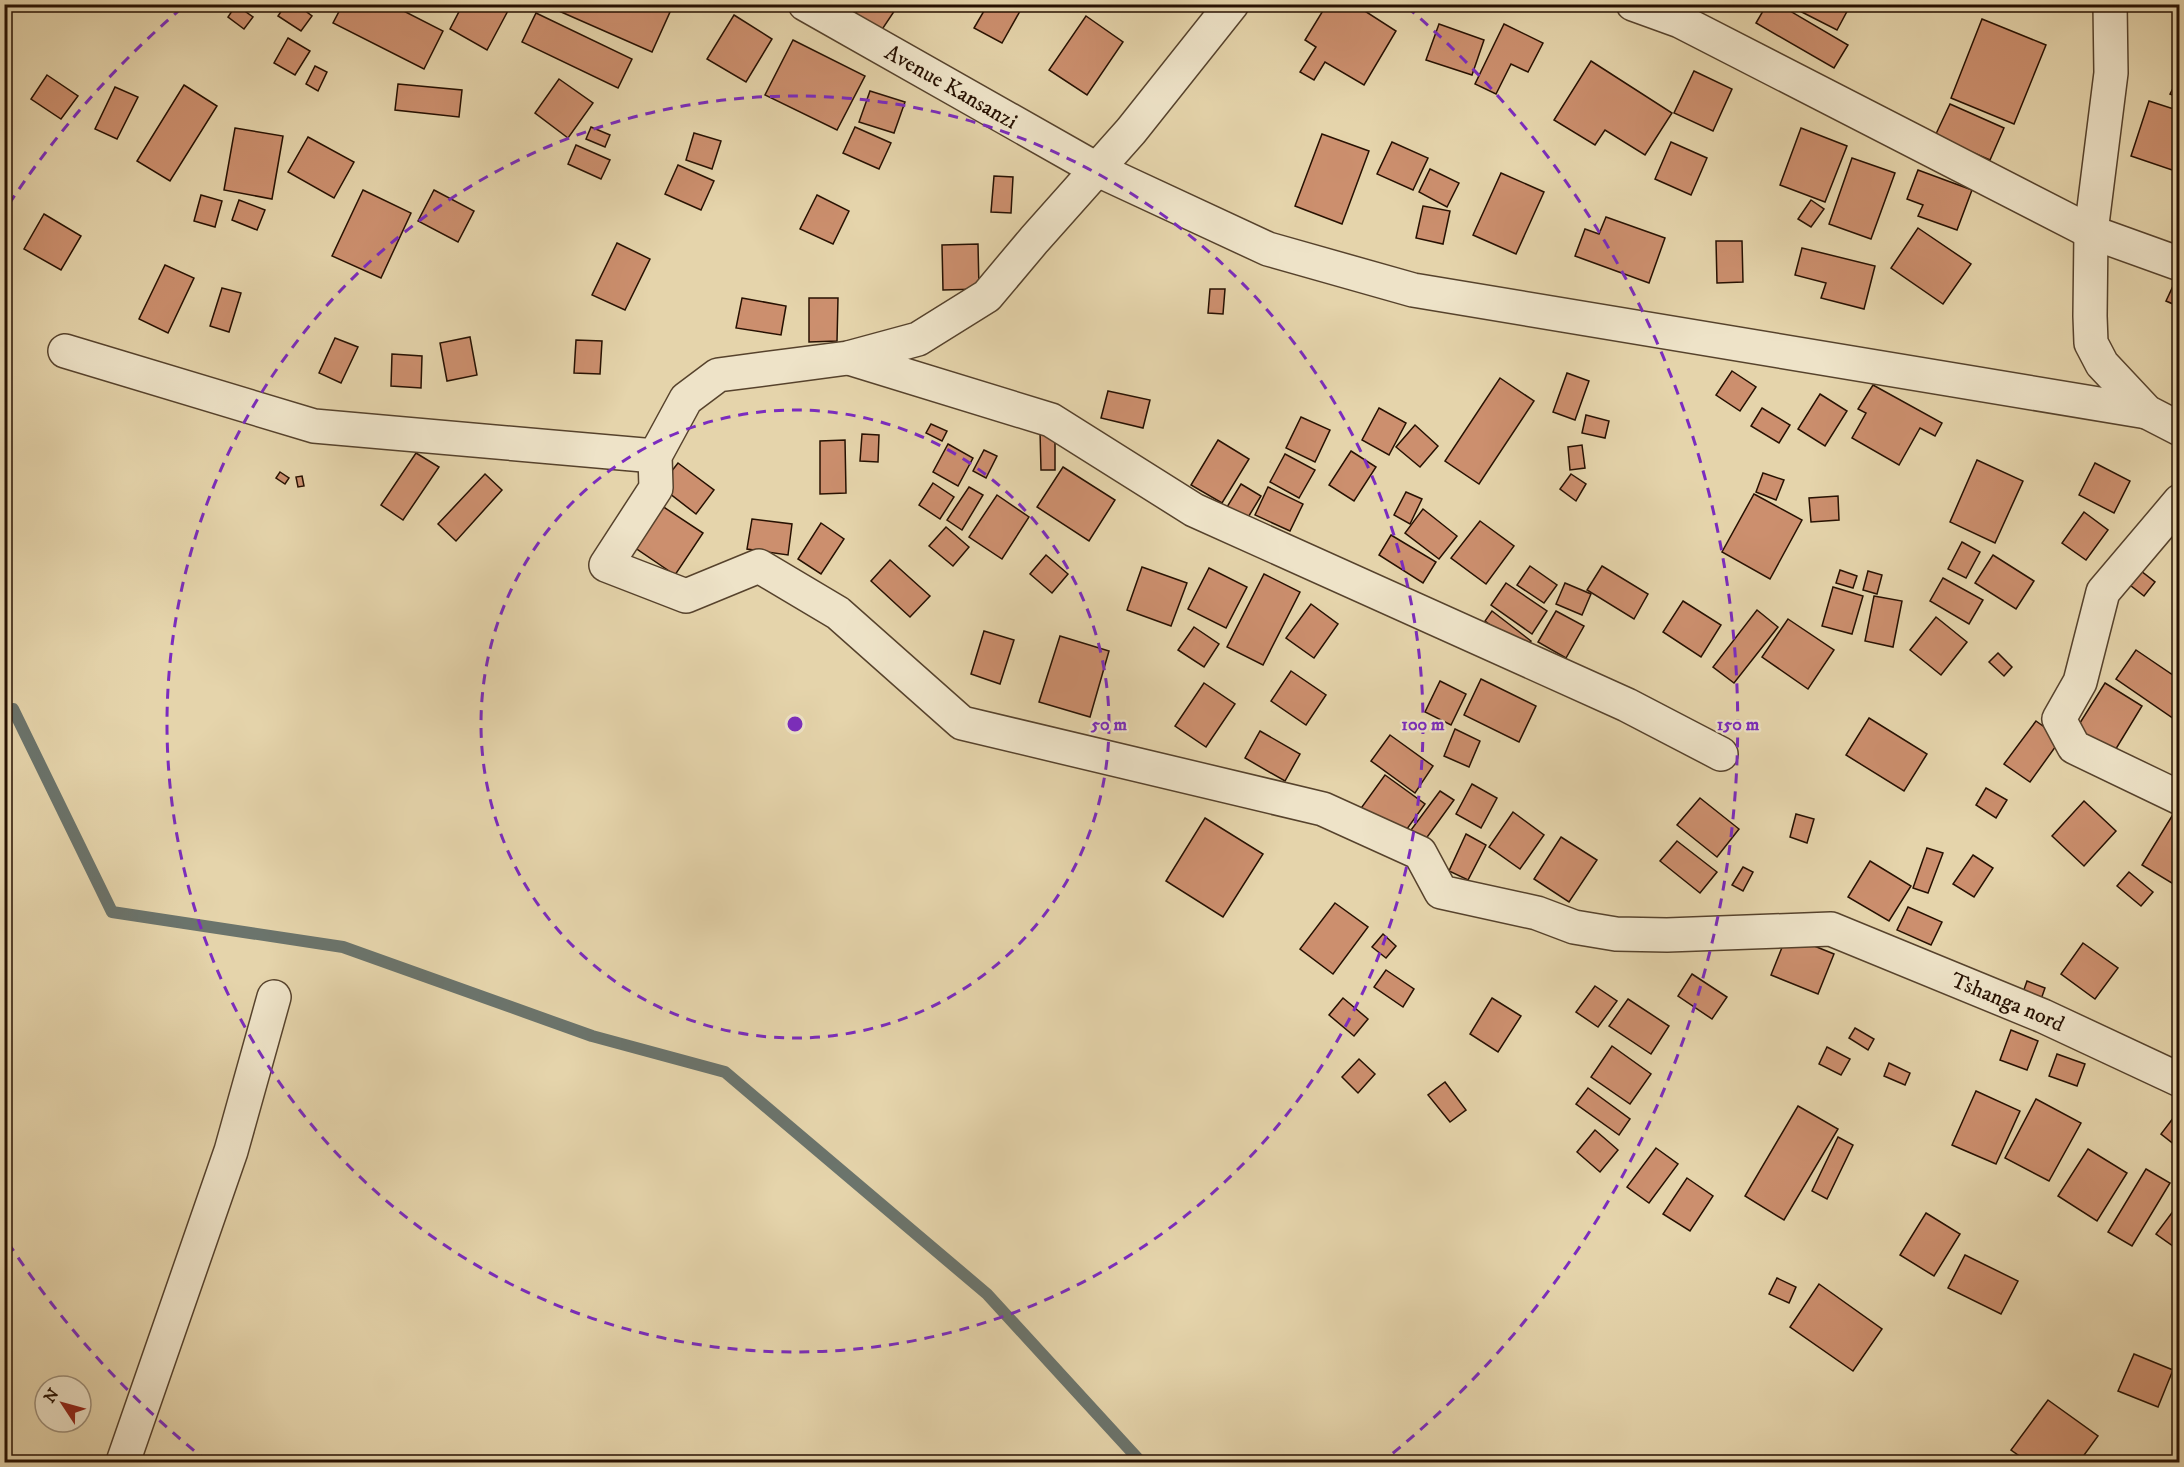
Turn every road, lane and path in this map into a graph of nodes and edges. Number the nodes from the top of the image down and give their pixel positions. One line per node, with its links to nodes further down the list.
1 (804, 4): 5 (street, Avenue Kansanzi)
2 (1232, 4): 5 (street)
3 (1633, 4): 6 (street)
4 (2110, 4): 6 (street)
5 (1098, 170): 9 (street); 10 (street, Avenue Kansanzi)
6 (2091, 232): 7 (street); 10 (street)
7 (2180, 264)
8 (65, 351): 12 (street)
9 (848, 357): 12 (street); 14 (street)
10 (2147, 412): 11 (street)
11 (2180, 429)
12 (655, 456): 17 (street, Tshanga nord)
13 (2180, 501): 15 (street)
14 (1721, 754)
15 (2180, 798)
16 (274, 997): 18 (street)
17 (2180, 1080)
18 (123, 1462)

